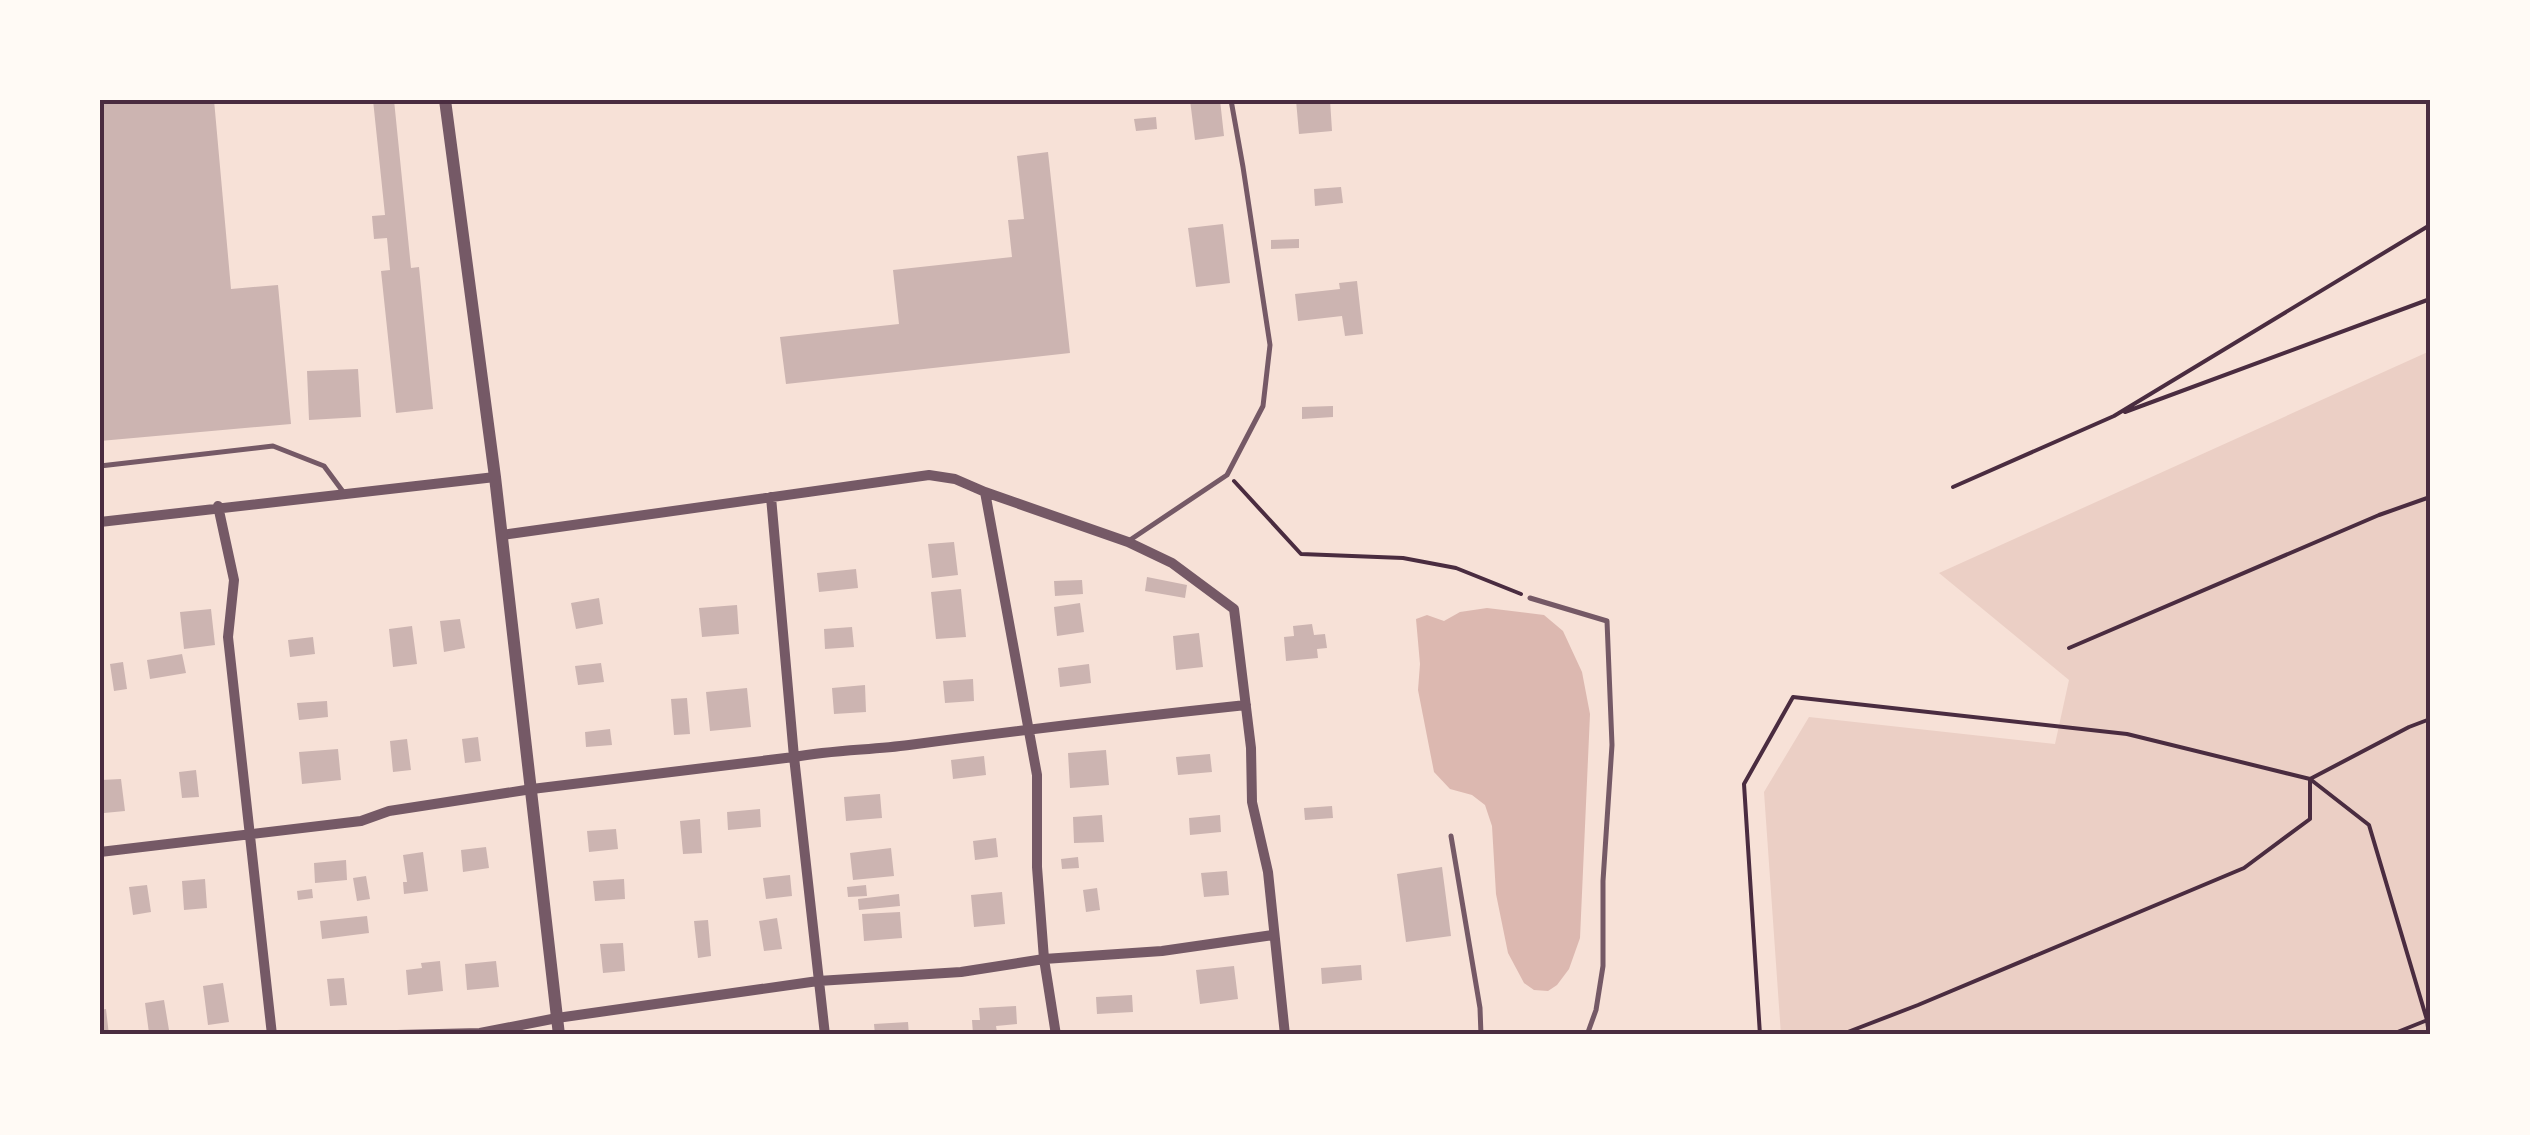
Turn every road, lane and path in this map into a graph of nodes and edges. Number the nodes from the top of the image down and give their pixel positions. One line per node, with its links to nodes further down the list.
1 (445, 100): 8 (street)
2 (1230, 100): 7 (lane)
3 (2430, 225): 5 (path)
4 (2430, 300): 5 (path)
5 (2114, 416): 9 (path)
6 (100, 466): 11 (lane)
7 (1228, 475): 17 (lane); 18 (path)
8 (495, 477): 11 (street); 16 (street)
9 (1952, 487)
10 (985, 492): 12 (street); 17 (street); 22 (street)
11 (346, 494): 14 (street)
12 (771, 497): 16 (street); 23 (street)
13 (2430, 497): 19 (path)
14 (218, 506): 15 (street); 26 (street)
15 (100, 522)
16 (502, 535): 25 (street)
17 (1128, 542): 20 (street)
18 (1530, 598): 41 (lane)
19 (2069, 648)
20 (1246, 705): 22 (street); 29 (street)
21 (2430, 720): 24 (path)
22 (1029, 729): 23 (street); 30 (street)
23 (794, 757): 25 (street); 31 (street)
24 (2310, 780): 33 (path); 42 (path); 43 (path)
25 (532, 788): 26 (street); 32 (street)
26 (252, 833): 28 (street); 34 (street)
27 (1451, 836): 40 (lane)
28 (100, 852)
29 (1273, 935): 30 (street); 39 (street)
30 (1044, 959): 31 (street); 38 (street)
31 (818, 981): 32 (street); 37 (street)
32 (557, 1018): 35 (street); 36 (street)
33 (2428, 1020): 44 (path); 45 (path)
34 (272, 1035)
35 (397, 1035)
36 (559, 1035)
37 (824, 1035)
38 (1056, 1035)
39 (1285, 1035)
40 (1482, 1035)
41 (1586, 1035)
42 (1760, 1035)
43 (1840, 1035)
44 (2390, 1035)
45 (2429, 1035)

